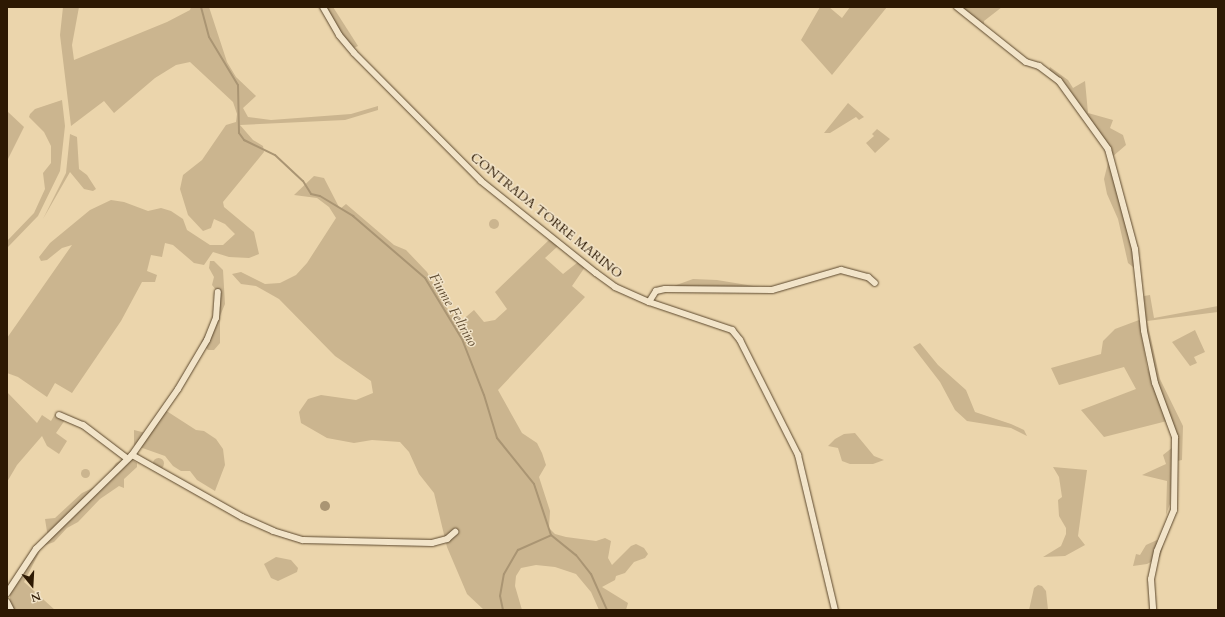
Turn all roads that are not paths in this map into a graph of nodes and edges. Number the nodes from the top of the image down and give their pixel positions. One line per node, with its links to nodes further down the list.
1 (323, 7): 5 (street, CONTRADA TORRE MARINO)
2 (957, 7): 13 (street)
3 (875, 283): 5 (street)
4 (218, 292): 7 (street)
5 (649, 302): 12 (street, CONTRADA TORRE MARINO)
6 (59, 414): 7 (street)
7 (130, 457): 8 (street); 9 (street)
8 (455, 532)
9 (7, 593)
10 (7, 602): 11 (street)
11 (11, 610)
12 (835, 610)
13 (1153, 610)

